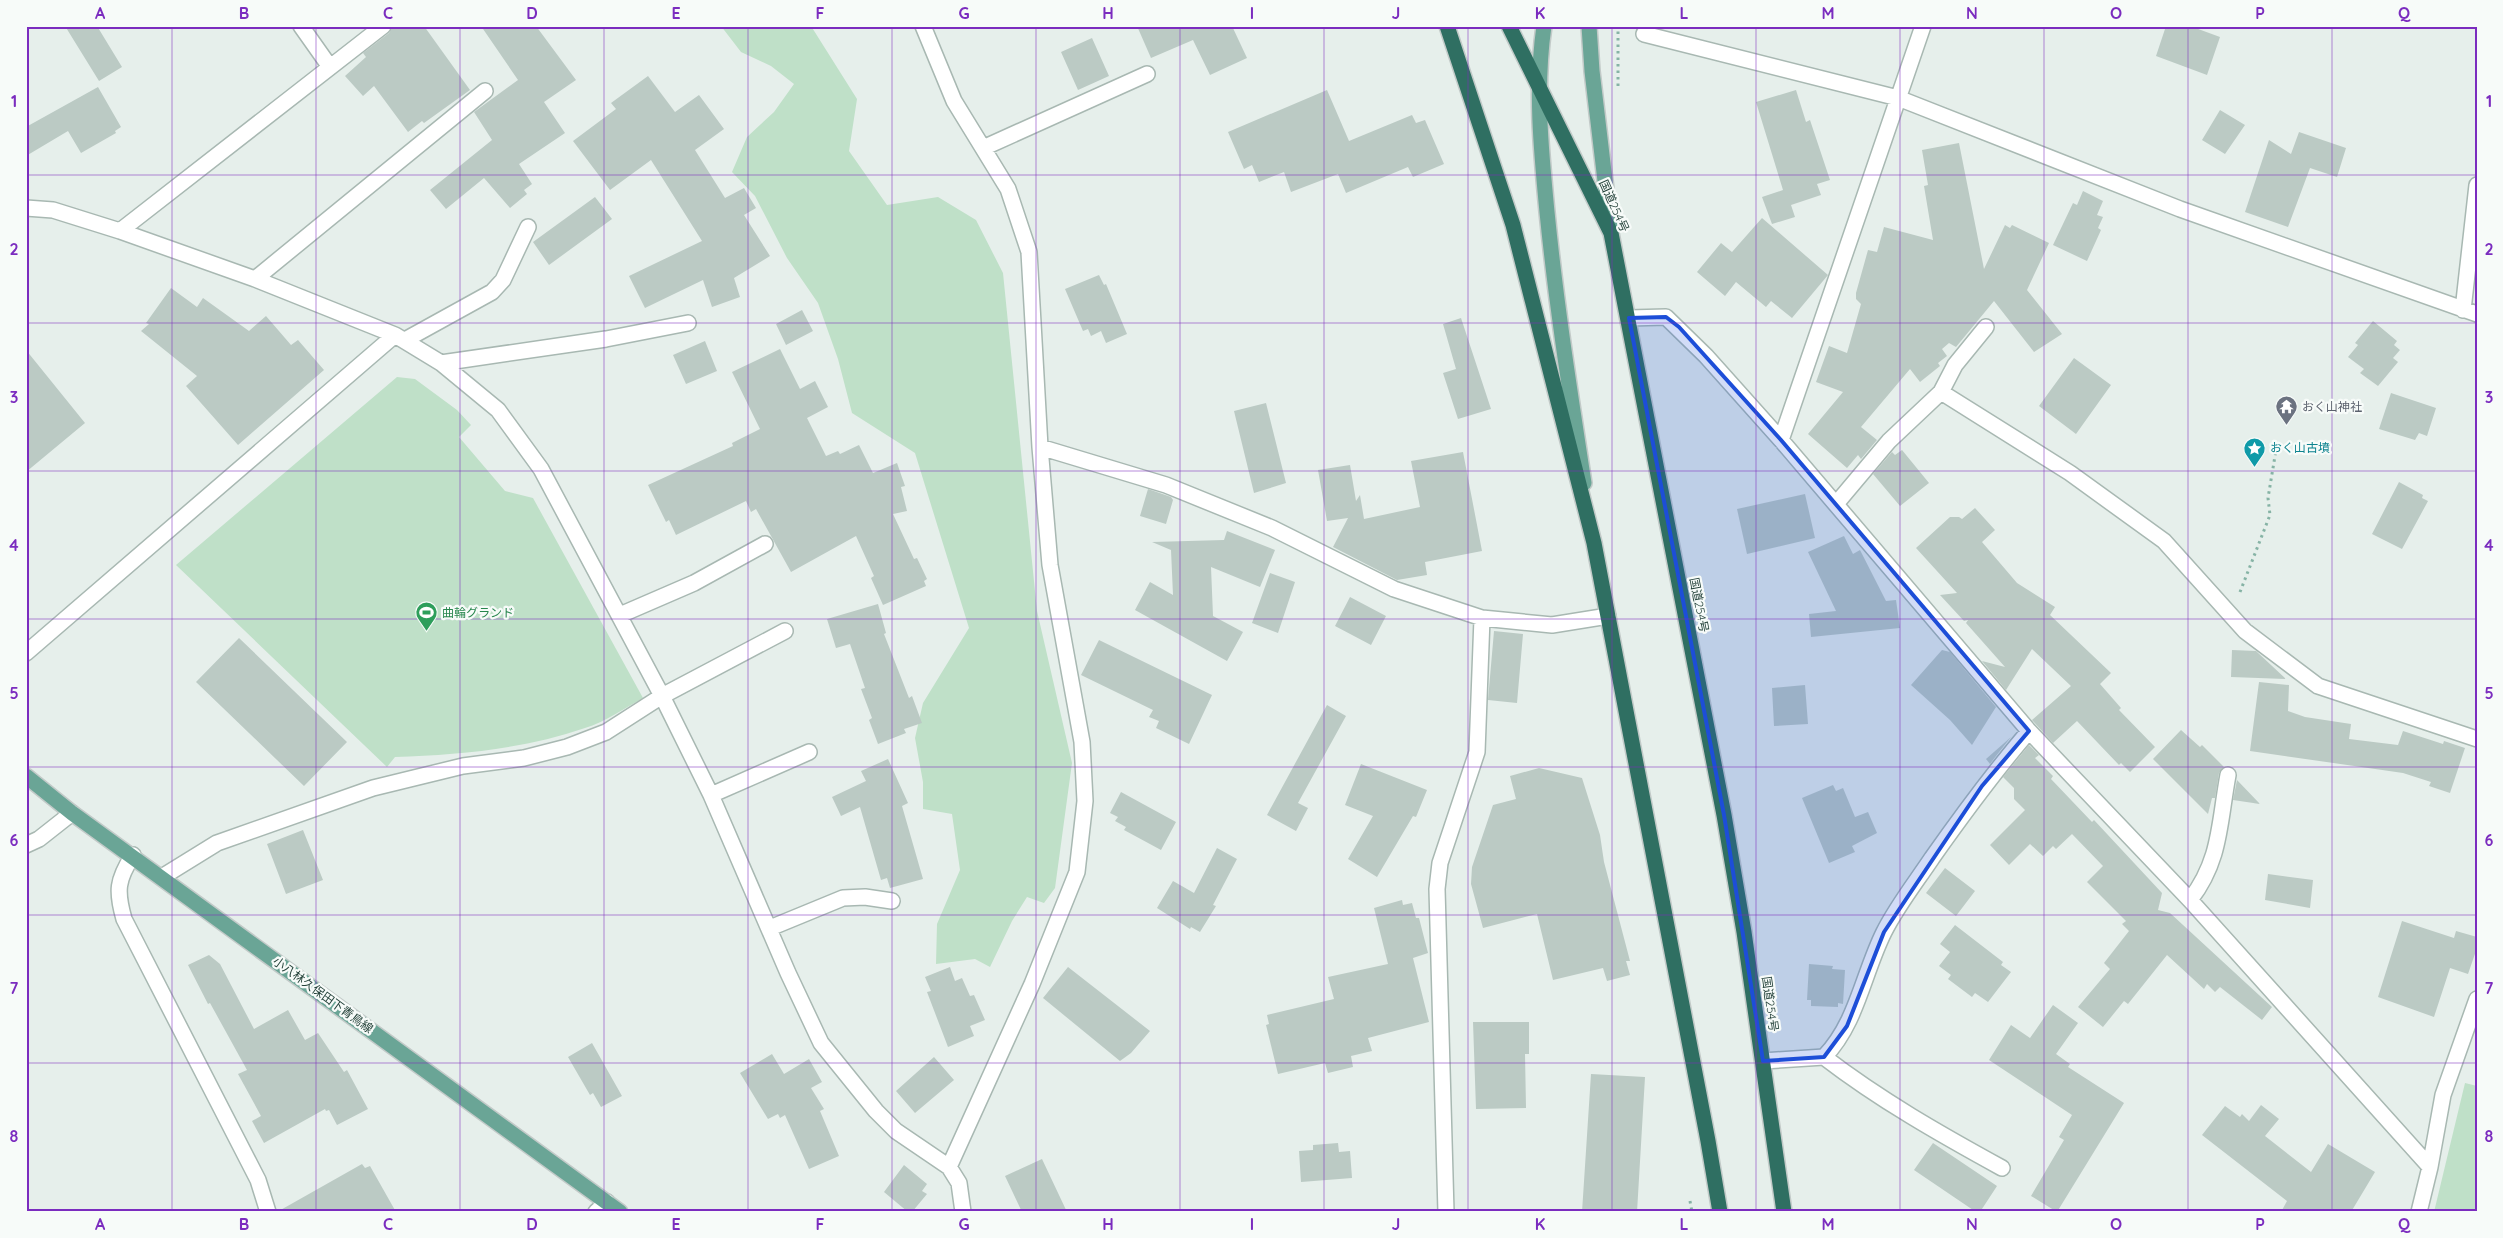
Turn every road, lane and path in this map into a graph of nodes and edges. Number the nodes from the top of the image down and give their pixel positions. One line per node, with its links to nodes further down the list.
1 (301, 26): 11 (street)
2 (383, 26): 11 (street)
3 (923, 26): 17 (street)
4 (1447, 26): 35 (highway)
5 (1509, 26): 13 (highway, 国道254号)
6 (1544, 26): 13 (main road)
7 (1589, 26): 22 (main road)
8 (1618, 26): 14 (path)
9 (1923, 26): 16 (street)
10 (1644, 34): 16 (street)
11 (330, 68): 21 (street)
12 (1147, 74): 17 (street)
13 (1539, 83): 22 (highway, 国道254号); 35 (main road)
14 (1618, 90)
15 (485, 91): 23 (street)
16 (1898, 98): 24 (street); 31 (street)
17 (983, 148): 33 (street)
18 (2477, 185): 24 (street)
19 (26, 208): 21 (street)
20 (528, 227): 28 (street)
21 (120, 231): 23 (street)
22 (1611, 233): 25 (highway, 国道254号)
23 (255, 279): 28 (street)
24 (2470, 312)
25 (1629, 318): 31 (street); 59 (highway, 国道254号)
26 (688, 323): 29 (street)
27 (1986, 327): 30 (street)
28 (400, 338): 29 (street); 42 (street)
29 (440, 363): 38 (street)
30 (1941, 392): 34 (street); 37 (street)
31 (1781, 440): 34 (street)
32 (2277, 444): 37 (path)
33 (1040, 447): 40 (street); 60 (street)
34 (1836, 504): 44 (street)
35 (1594, 543): 39 (highway)
36 (765, 544): 38 (street)
37 (2229, 614): 45 (street)
38 (620, 615): 43 (street)
39 (1608, 616): 40 (street); 70 (highway)
40 (1482, 618): 68 (street)
41 (785, 631): 43 (street)
42 (26, 653)
43 (662, 696): 49 (street); 53 (street)
44 (2029, 730): 54 (street); 58 (street)
45 (2477, 739)
46 (809, 752): 49 (street)
47 (2228, 775): 54 (street)
48 (26, 776): 50 (main road, 小八林久保田下青鳥線)
49 (711, 795): 56 (street)
50 (72, 813): 51 (street); 52 (main road, 小八林久保田下青鳥線)
51 (26, 845)
52 (133, 855): 53 (main road, 小八林久保田下青鳥線); 65 (street)
53 (162, 877): 64 (main road, 小八林久保田下青鳥線)
54 (2190, 900): 61 (street)
55 (892, 901): 56 (street)
56 (770, 928): 60 (street)
57 (2477, 999): 61 (street)
58 (1824, 1057): 59 (street); 62 (street)
59 (1763, 1061): 71 (highway, 国道254号)
60 (948, 1167): 67 (street)
61 (2430, 1167): 72 (street)
62 (2002, 1168)
63 (1690, 1201): 69 (path)
64 (602, 1207): 66 (main road, 小八林久保田下青鳥線)
65 (268, 1212)
66 (620, 1212)
67 (963, 1212)
68 (1446, 1212)
69 (1692, 1212)
70 (1720, 1212)
71 (1784, 1212)
72 (2419, 1212)

